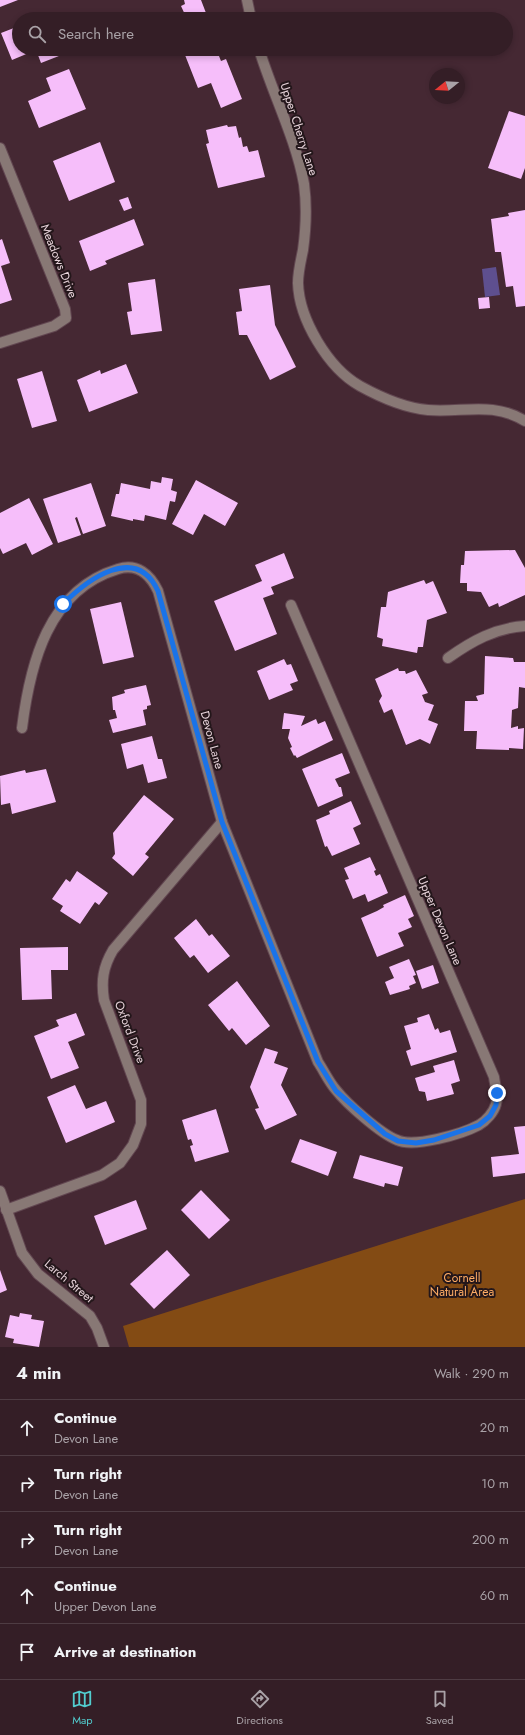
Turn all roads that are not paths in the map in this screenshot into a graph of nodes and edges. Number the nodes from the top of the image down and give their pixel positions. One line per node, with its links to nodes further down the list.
1 (247, 0): 2 (street)
2 (250, 12)
3 (261, 56): 6 (street, Upper Cherry Lane)
4 (0, 148): 5 (street, Meadows Drive)
5 (0, 343)
6 (525, 421)
7 (291, 605): 12 (street, Upper Devon Lane)
8 (525, 626): 9 (street)
9 (448, 658)
10 (22, 728): 11 (street, Devon Lane)
11 (222, 822): 12 (street, Devon Lane); 14 (street, Oxford Drive)
12 (361, 1114)
13 (0, 1191): 14 (street, Larch Street)
14 (6, 1210): 15 (street, Larch Street)
15 (104, 1347)

